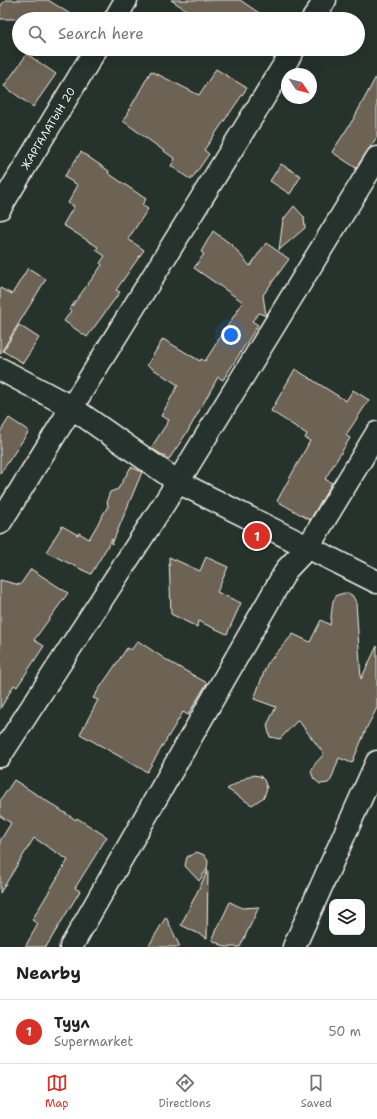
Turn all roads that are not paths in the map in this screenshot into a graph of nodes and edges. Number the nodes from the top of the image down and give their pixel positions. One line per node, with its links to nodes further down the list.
1 (126, 0): 3 (street)
2 (325, 0): 4 (street)
3 (118, 12)
4 (317, 12)
5 (92, 56): 8 (street, ЖАРГАЛАТЫН 20)
6 (290, 56): 10 (street)
7 (377, 158): 12 (street)
8 (0, 208)
9 (0, 369): 10 (street)
10 (71, 407): 12 (street); 13 (street)
11 (377, 432): 14 (street)
12 (178, 482): 14 (street); 16 (street)
13 (0, 523)
14 (308, 547): 15 (street); 18 (street)
15 (377, 582)
16 (0, 756)
17 (377, 762): 19 (street)
18 (71, 947)
19 (294, 947)

